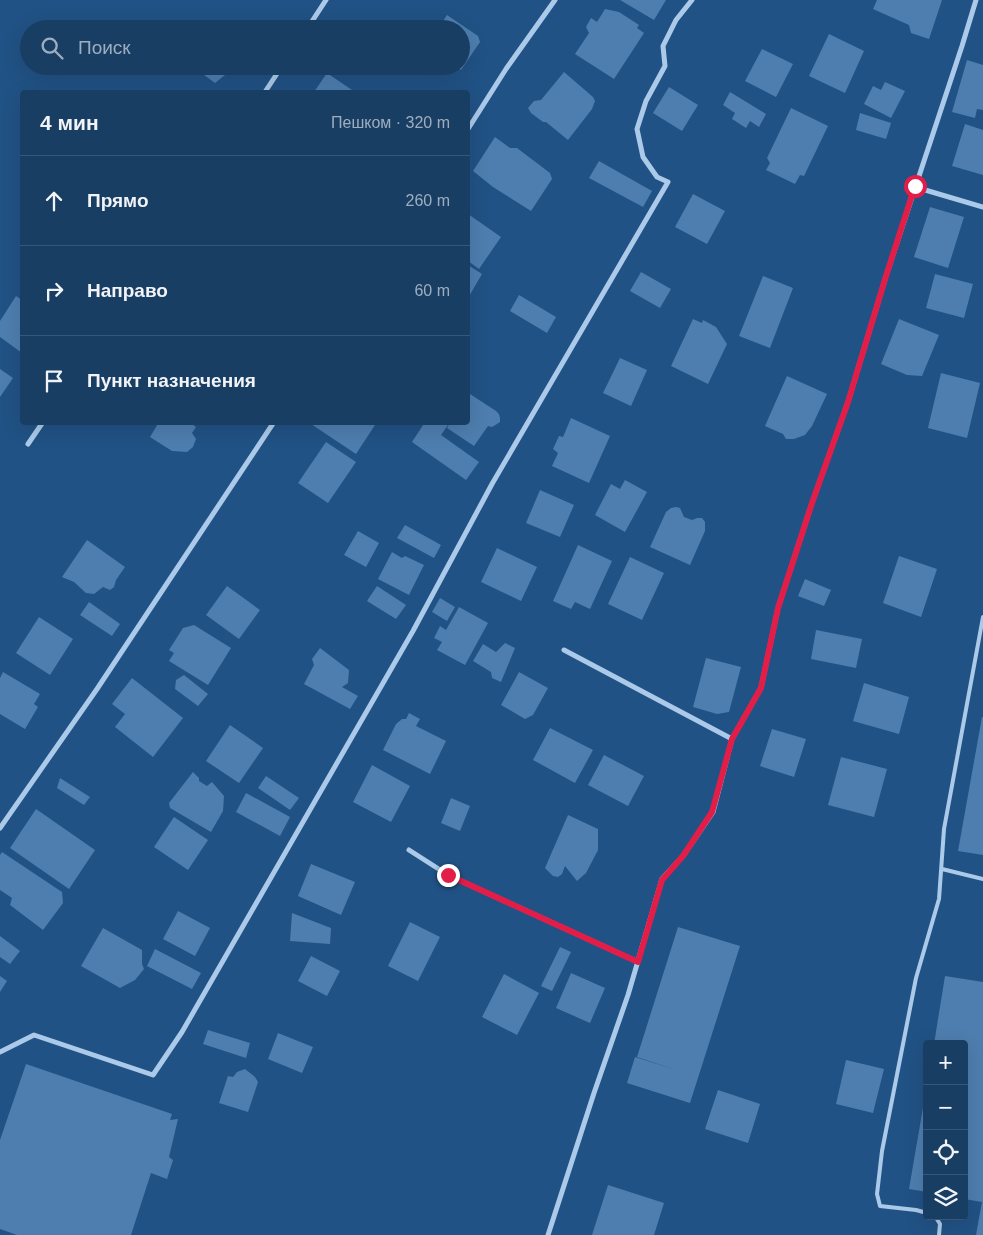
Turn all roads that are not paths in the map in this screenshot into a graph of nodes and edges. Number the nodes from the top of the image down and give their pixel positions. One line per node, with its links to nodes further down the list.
1 (326, 0): 5 (street)
2 (556, 0): 8 (street)
3 (692, 0): 22 (street)
4 (976, 0): 9 (street)
5 (313, 20)
6 (276, 75): 7 (street)
7 (266, 90)
8 (470, 126)
9 (915, 186): 10 (street); 16 (street)
10 (983, 207)
11 (41, 425): 13 (street)
12 (272, 425): 17 (street)
13 (28, 444)
14 (983, 617): 19 (lane)
15 (564, 650): 16 (street)
16 (732, 739): 21 (street)
17 (0, 828)
18 (409, 850): 21 (street)
19 (942, 868): 20 (lane); 23 (lane)
20 (983, 879)
21 (638, 962): 25 (street)
22 (0, 1052)
23 (923, 1212)
24 (938, 1220): 26 (lane)
25 (548, 1235)
26 (939, 1235)

